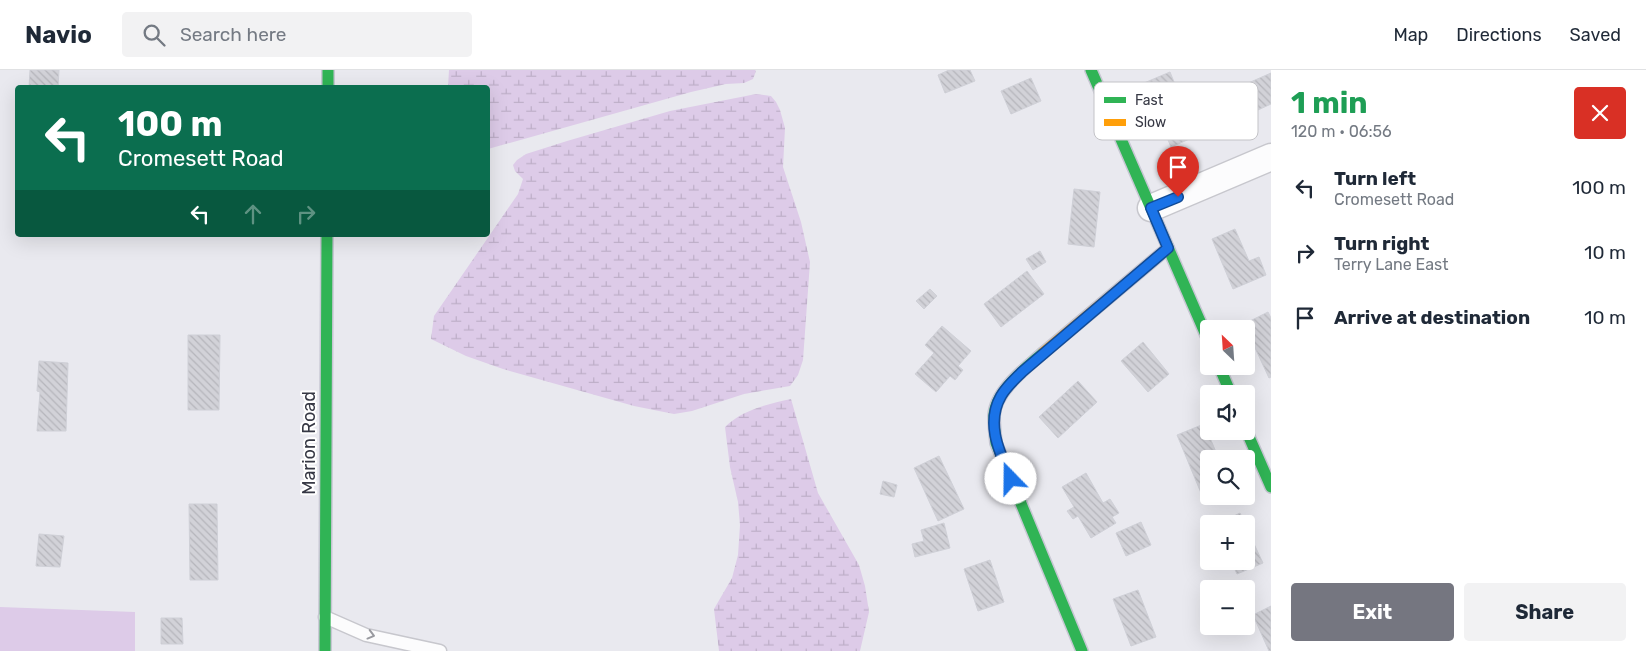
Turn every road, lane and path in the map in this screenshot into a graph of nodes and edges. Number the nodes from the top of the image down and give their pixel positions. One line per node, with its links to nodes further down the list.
1 (328, 70): 4 (street)
2 (1091, 70): 3 (street)
3 (1096, 82)
4 (328, 85)
5 (1121, 140): 7 (street)
6 (1271, 156): 7 (street)
7 (1151, 208): 9 (street)
8 (327, 237): 13 (street, Marion Road)
9 (1168, 248): 10 (street); 16 (street)
10 (1200, 321)
11 (1250, 440): 12 (street)
12 (1271, 487)
13 (325, 617): 14 (street, Marion Road); 15 (lane, one-way to 15)
14 (325, 651)
15 (440, 651)
16 (1082, 651)

